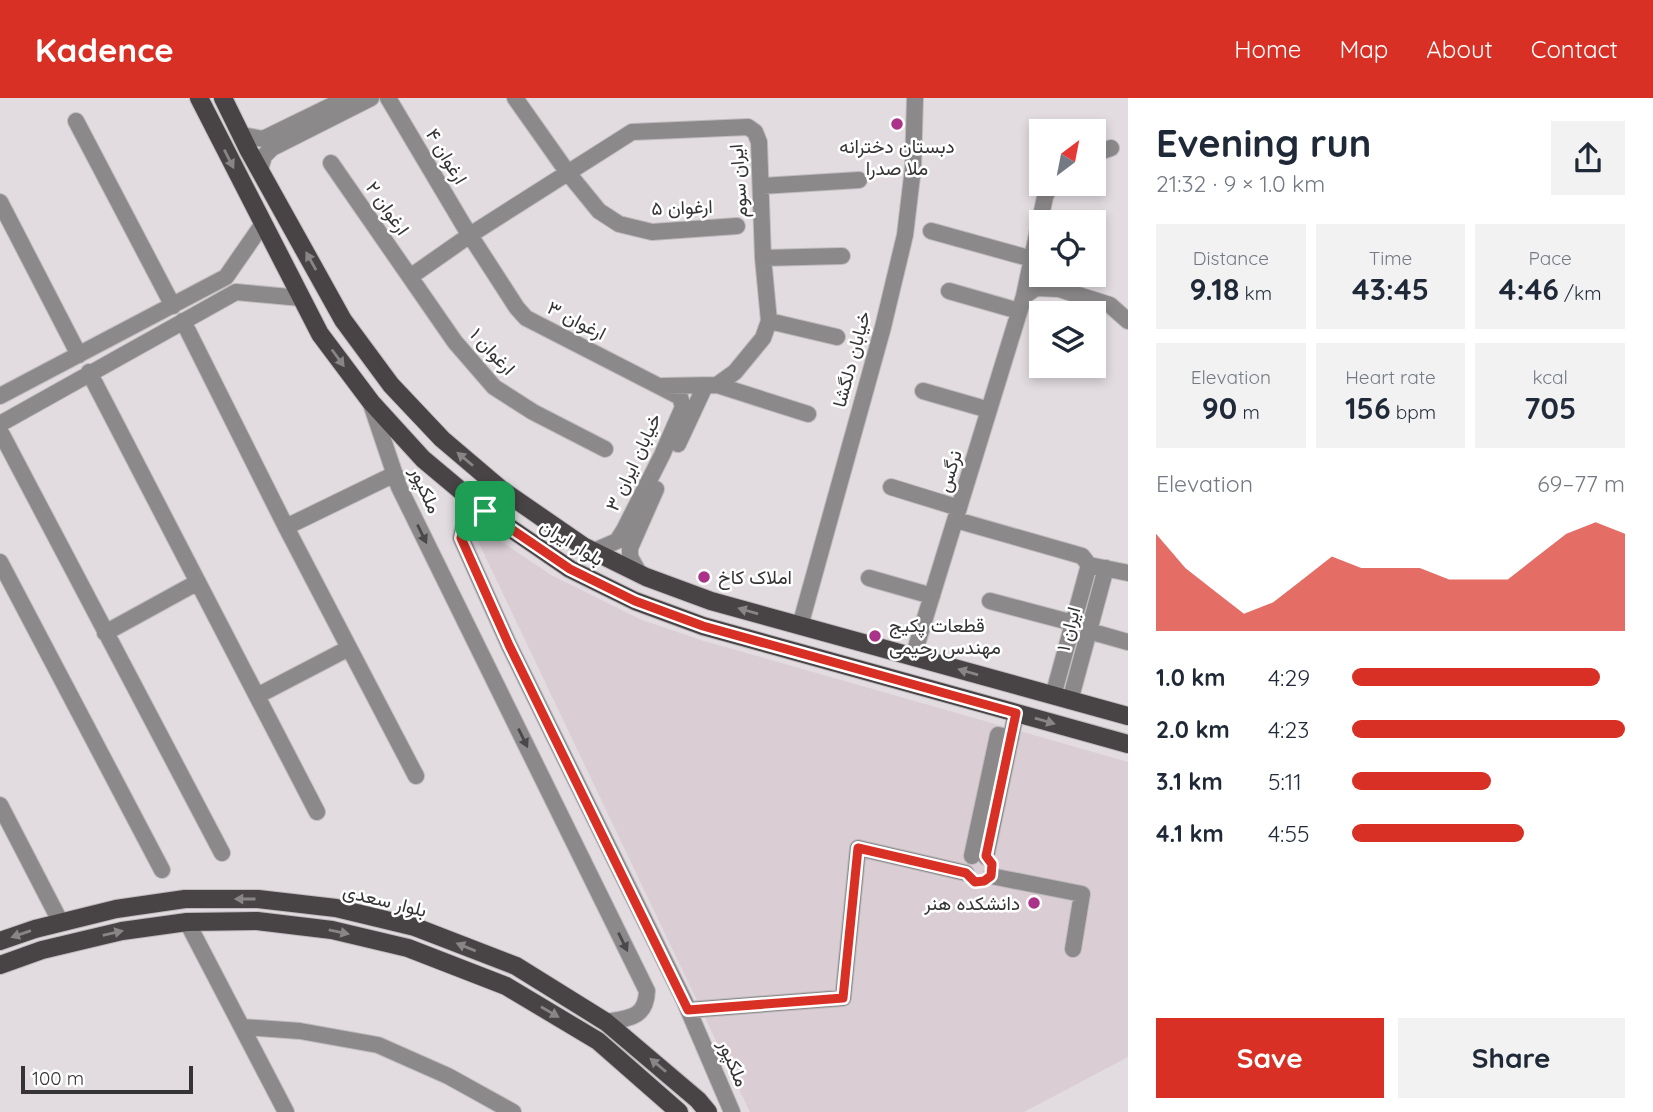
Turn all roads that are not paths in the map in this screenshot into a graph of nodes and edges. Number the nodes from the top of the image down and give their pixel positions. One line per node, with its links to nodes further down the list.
1 (198, 98): 18 (main road, بلوار ایران, one-way to 18)
2 (223, 98): 9 (main road, بلوار ایران)
3 (347, 98): 9 (street)
4 (371, 98): 13 (street)
5 (388, 98): 21 (street, ارغوان ۴)
6 (515, 98): 14 (street, ارغوان ۵)
7 (915, 98): 63 (street, خیابان دلگشا)
8 (76, 121): 30 (street)
9 (242, 135): 13 (main road, بلوار ایران)
10 (1111, 148): 11 (street)
11 (1106, 149)
12 (331, 163): 26 (street, ارغوان ۲)
13 (260, 170): 52 (main road, بلوار ایران, one-way to 13)
14 (568, 173): 16 (street, ایران سوم); 19 (street, ارغوان ۵); 21 (street, ایران سوم)
15 (859, 180): 16 (street)
16 (761, 186): 23 (street, ایران سوم)
17 (0, 202): 35 (street)
18 (262, 225): 28 (main road, بلوار ایران); 30 (street)
19 (737, 226)
20 (931, 231): 24 (street)
21 (470, 235): 26 (street, ایران سوم); 38 (street, ارغوان ۳)
22 (842, 256): 23 (street)
23 (763, 258): 32 (street, ایران سوم)
24 (1029, 258)
25 (1029, 271): 29 (street, نرگس)
26 (410, 277): 46 (street, ارغوان ۱)
27 (948, 291): 29 (street)
28 (301, 298): 31 (street); 41 (main road, بلوار ایران, one-way to 41)
29 (1021, 303): 33 (street); 42 (street, نرگس)
30 (173, 306): 35 (street)
31 (183, 321): 36 (street); 51 (street)
32 (769, 321): 34 (street); 37 (street)
33 (1128, 321)
34 (837, 337)
35 (79, 355): 40 (street)
36 (89, 372): 44 (street); 59 (street)
37 (711, 385): 38 (street); 43 (street); 56 (street, خیابان ایران ۳)
38 (667, 388): 52 (street, خیابان ایران ۳)
39 (923, 391): 42 (street)
40 (0, 397)
41 (371, 402): 47 (street, ملکپور); 49 (main road, بلوار ایران)
42 (989, 410): 50 (street, نرگس)
43 (808, 414)
44 (0, 424)
45 (0, 431): 65 (street)
46 (605, 449)
47 (395, 474): 51 (street); 88 (street, ملکپور, one-way to 88)
48 (891, 487): 50 (street)
49 (485, 511): 71 (main road, بلوار ایران); 87 (street, ملکپور)
50 (958, 514): 54 (street); 60 (street, نرگس)
51 (286, 527): 67 (street)
52 (594, 551): 56 (main road, بلوار ایران)
53 (0, 562): 79 (street)
54 (1089, 565): 55 (street); 62 (street, ایران ۱)
55 (1106, 568): 57 (street); 64 (street, ایران ۱)
56 (639, 573): 63 (main road, بلوار ایران, one-way to 56)
57 (1128, 573)
58 (869, 578): 60 (street)
59 (198, 582): 65 (street); 69 (street)
60 (932, 596): 68 (street, نرگس)
61 (990, 601): 62 (street)
62 (1073, 623): 70 (street, ایران ۱)
63 (800, 626): 68 (main road, بلوار ایران)
64 (1089, 631): 66 (street); 70 (street, ایران ۱)
65 (104, 633): 77 (street)
66 (1128, 642)
67 (349, 648): 69 (street); 74 (street)
68 (913, 657): 70 (main road, بلوار ایران, one-way to 68)
69 (257, 696): 76 (street)
70 (1062, 698): 72 (main road, بلوار ایران)
71 (1016, 713): 73 (main road, بلوار ایران, one-way to 73); 78 (street)
72 (1128, 716)
73 (1128, 744)
74 (416, 776)
75 (0, 805): 83 (street)
76 (317, 812)
77 (222, 853)
78 (979, 856): 80 (street); 81 (street)
79 (162, 870)
80 (966, 873): 81 (street); 87 (street)
81 (991, 876): 85 (street)
82 (187, 922): 86 (main road, one-way to 82); 89 (street); 92 (main road, one-way to 92)
83 (61, 923): 84 (main road, بلوار سعدی, one-way to 84); 88 (main road, بلوار سعدی, one-way to 83)
84 (0, 941)
85 (1073, 949)
86 (0, 965)
87 (688, 1010): 94 (street, ملکپور)
88 (606, 1022): 93 (main road, بلوار سعدی, one-way to 88)
89 (242, 1027): 90 (street); 91 (street)
90 (509, 1111)
91 (286, 1112)
92 (679, 1112)
93 (708, 1112)
94 (732, 1112)

